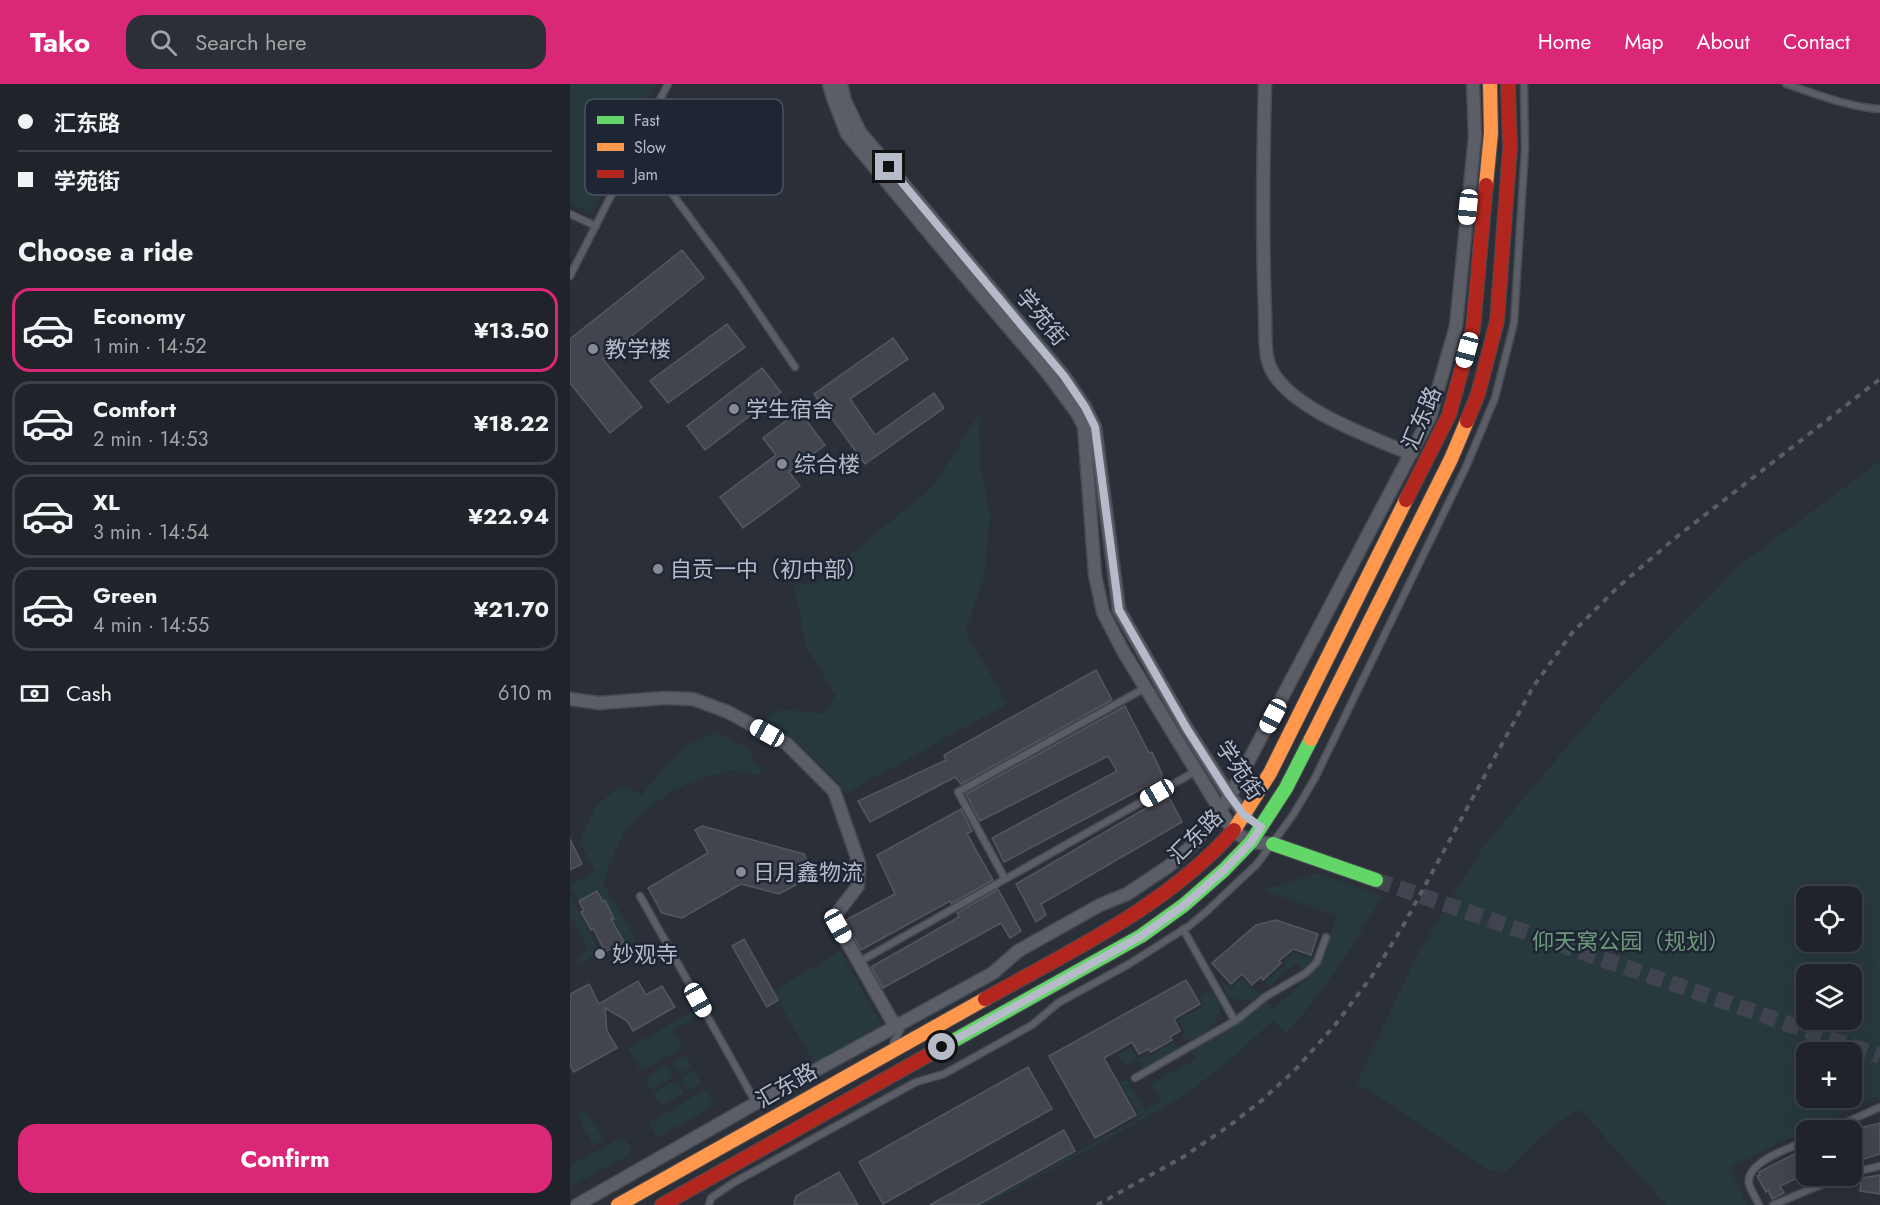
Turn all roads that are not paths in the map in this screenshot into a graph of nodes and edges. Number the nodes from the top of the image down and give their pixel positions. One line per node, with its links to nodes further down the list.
1 (668, 84): 10 (lane)
2 (830, 84): 19 (street, 学苑街)
3 (841, 84): 22 (street, 学苑街)
4 (1265, 84): 18 (street)
5 (1473, 84): 18 (street)
6 (1490, 84): 24 (main road, 汇东路)
7 (1508, 84): 25 (main road, 汇东路)
8 (1524, 84): 28 (lane)
9 (1786, 84): 11 (lane)
10 (660, 99)
11 (1880, 109)
12 (612, 195): 15 (lane)
13 (673, 195): 17 (lane)
14 (570, 214): 15 (lane)
15 (596, 226): 16 (lane)
16 (570, 276)
17 (795, 367)
18 (1411, 454): 22 (street)
19 (1145, 688): 21 (street, 学苑街); 29 (lane)
20 (570, 699): 35 (street)
21 (1196, 771): 23 (street, 学苑街); 29 (lane)
22 (1230, 796): 23 (street); 24 (street, 学苑街)
23 (1220, 811): 26 (street, 学苑街); 38 (street)
24 (1244, 815): 25 (street, 学苑街); 26 (main road, 汇东路)
25 (1261, 827): 27 (main road, 汇东路); 28 (street, 学苑街)
26 (1233, 831): 27 (street, 学苑街); 39 (main road, 汇东路)
27 (1251, 842): 28 (street, 学苑街); 54 (main road, 汇东路)
28 (1273, 844): 30 (main road); 32 (lane)
29 (1005, 879): 35 (lane)
30 (1376, 880)
31 (640, 896): 41 (lane)
32 (1184, 929): 36 (lane); 37 (lane)
33 (1326, 937): 37 (lane)
34 (1133, 954): 36 (lane)
35 (859, 962): 38 (street)
36 (1129, 964): 45 (lane)
37 (1235, 1021): 40 (lane)
38 (900, 1023): 39 (lane); 41 (street)
39 (890, 1051): 49 (main road, 汇东路)
40 (1135, 1078)
41 (756, 1103): 55 (street)
42 (1880, 1107): 43 (lane)
43 (1851, 1120)
44 (826, 1126): 45 (lane)
45 (837, 1126): 53 (lane)
46 (1796, 1146): 57 (lane)
47 (1880, 1166): 48 (lane)
48 (1862, 1170)
49 (656, 1184): 52 (main road, 汇东路); 54 (main road)
50 (1818, 1186): 58 (lane)
51 (714, 1189): 53 (lane)
52 (638, 1200): 56 (main road, 汇东路)
53 (710, 1201)
54 (666, 1204)
55 (577, 1205)
56 (618, 1205)
57 (1759, 1205)
58 (1773, 1205)

